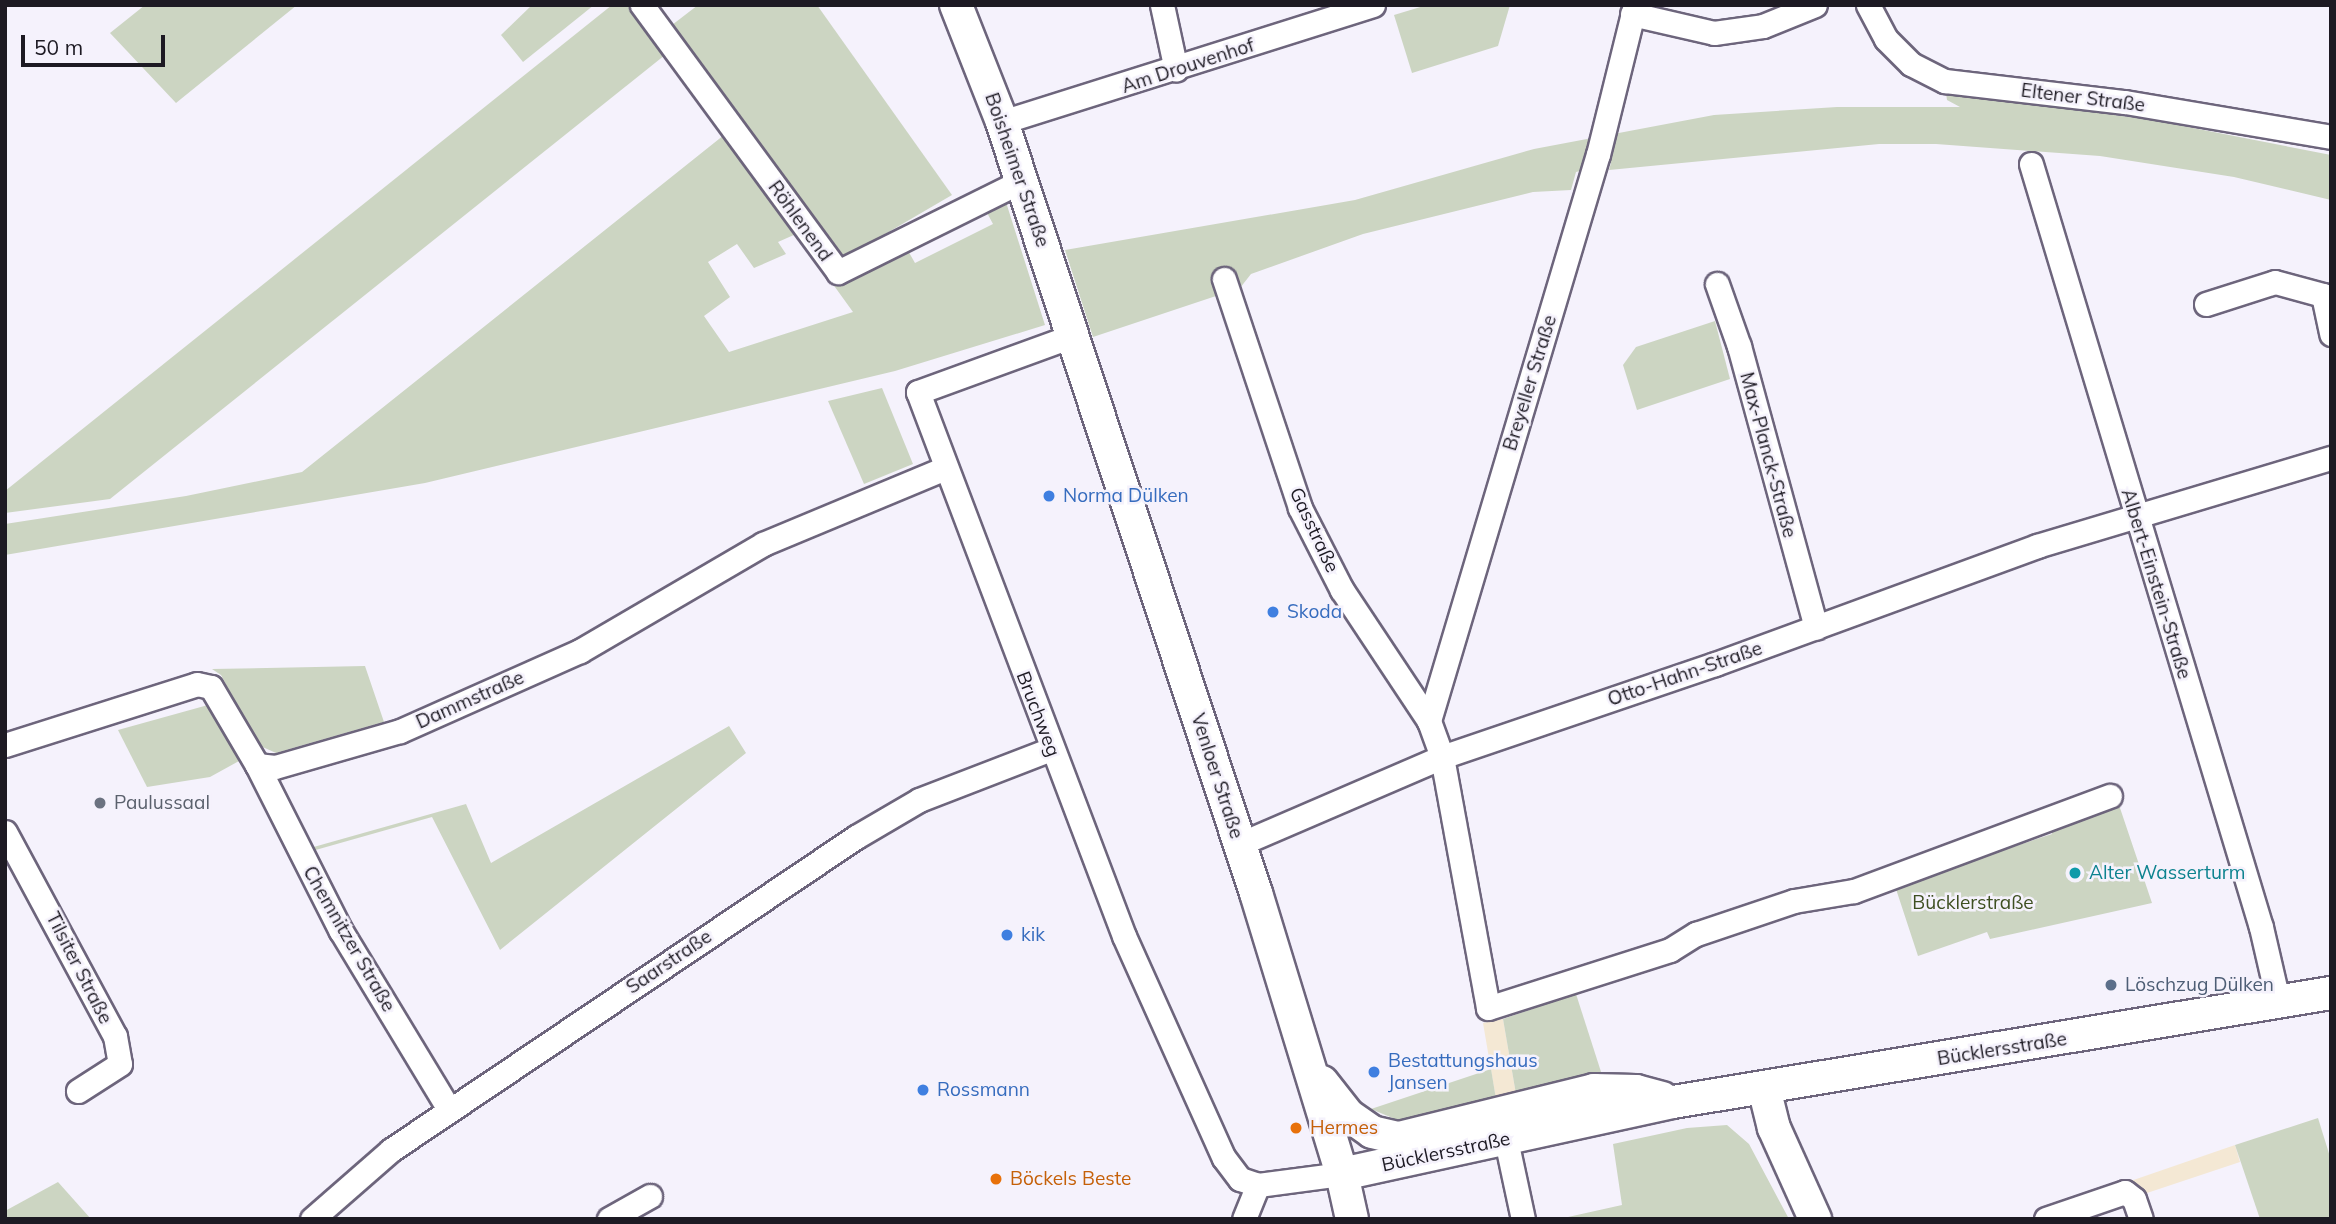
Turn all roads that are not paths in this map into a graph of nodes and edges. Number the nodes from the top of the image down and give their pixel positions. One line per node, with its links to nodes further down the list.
1 (642, 5): 12 (street, Röhlenend)
2 (956, 5): 9 (main road, Boisheimer Straße)
3 (1162, 5): 8 (street)
4 (1373, 5): 8 (street, Am Drouvenhof)
5 (1815, 5): 7 (street)
6 (1868, 5): 10 (street, Eltener Straße)
7 (1634, 10): 22 (street, Breyeller Straße)
8 (1176, 70): 9 (street, Am Drouvenhof)
9 (1002, 122): 12 (main road, Boisheimer Straße)
10 (2331, 137)
11 (2031, 164): 20 (street, Albert-Einstein-Straße)
12 (1021, 181): 17 (main road, Boisheimer Straße)
13 (1224, 279): 22 (street, Gasstraße)
14 (1717, 284): 21 (street, Max-Planck-Straße)
15 (2206, 304): 16 (street)
16 (2331, 334)
17 (1072, 336): 19 (street, Bruchweg); 29 (main road, Venloer Straße)
18 (2331, 458): 20 (street, Otto-Hahn-Straße)
19 (946, 468): 24 (street, Bruchweg); 26 (street, Dammstraße)
20 (2135, 518): 21 (street, Otto-Hahn-Straße); 31 (street, Albert-Einstein-Straße)
21 (1816, 628): 25 (street, Otto-Hahn-Straße)
22 (1429, 721): 25 (street)
23 (5, 745): 26 (street)
24 (1051, 750): 36 (street, Saarstraße); 39 (street, Bruchweg)
25 (1442, 757): 27 (street); 29 (street, Otto-Hahn-Straße)
26 (257, 765): 36 (street, Chemnitzer Straße)
27 (2110, 796)
28 (5, 832): 34 (street, Tilsiter Straße)
29 (1240, 844): 32 (main road, Venloer Straße)
30 (2331, 993): 31 (main road, Bücklersstraße)
31 (2279, 1005): 33 (main road, Bücklersstraße)
32 (1310, 1066): 35 (main road, Bücklersstraße); 38 (main road, Venloer Straße)
33 (1764, 1088): 35 (main road, Bücklersstraße); 46 (main road)
34 (78, 1091)
35 (1673, 1102): 37 (main road, Bücklersstraße)
36 (449, 1109): 41 (street, Saarstraße)
37 (1506, 1140): 38 (main road, Bücklersstraße); 45 (street)
38 (1342, 1174): 39 (street); 44 (main road, Venloer Straße)
39 (1249, 1182): 43 (street)
40 (650, 1196): 42 (street)
41 (312, 1219)
42 (609, 1219)
43 (1244, 1219)
44 (1352, 1219)
45 (1523, 1219)
46 (1815, 1219)
47 (2046, 1219): 48 (street)
48 (2141, 1219)

